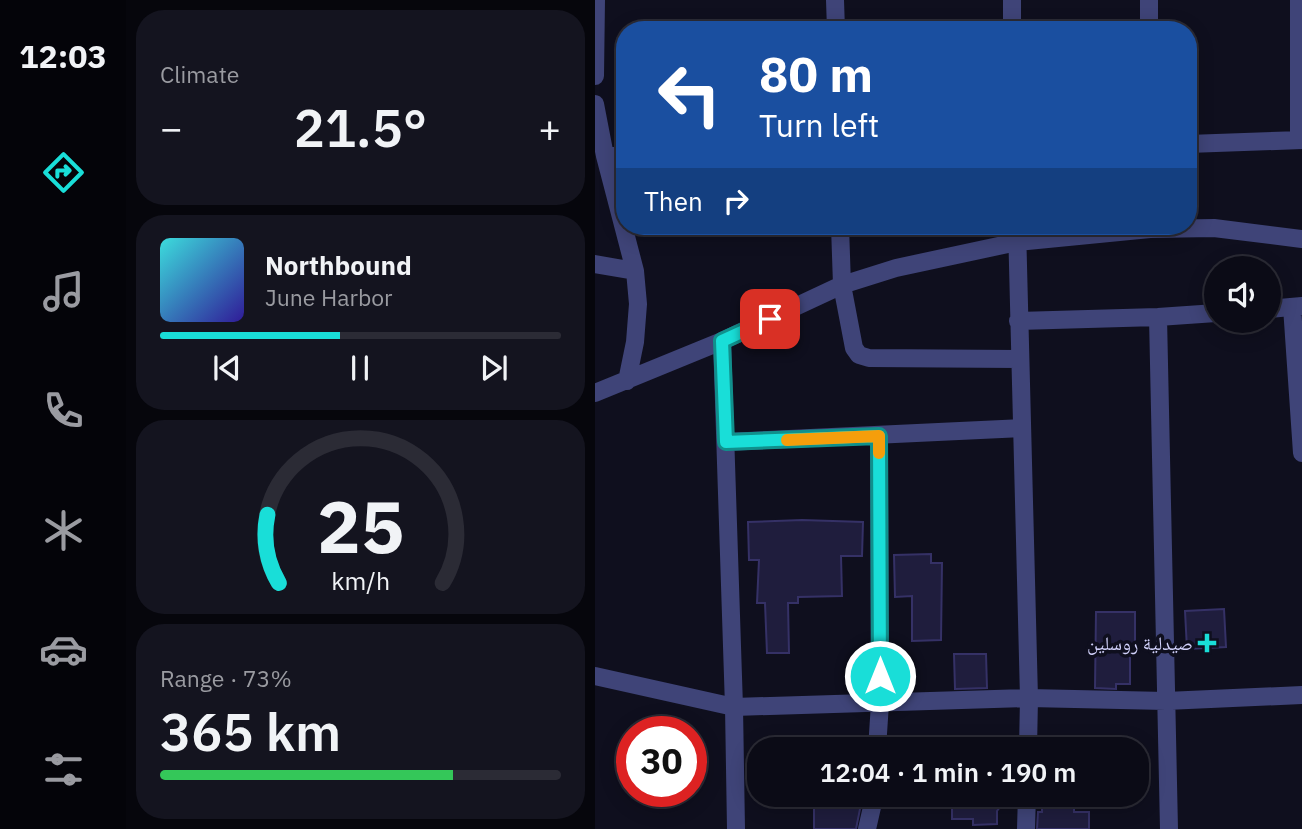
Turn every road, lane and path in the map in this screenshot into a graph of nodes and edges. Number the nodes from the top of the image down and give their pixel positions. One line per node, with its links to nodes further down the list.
1 (596, 0): 9 (street)
2 (835, 0): 6 (street)
3 (1011, 0): 7 (street)
4 (1149, 0): 8 (street)
5 (1299, 0): 11 (street)
6 (836, 21)
7 (1012, 21)
8 (1149, 21)
9 (595, 76)
10 (595, 104): 13 (street)
11 (1301, 140): 12 (street)
12 (1197, 144)
13 (605, 156): 14 (street); 15 (street)
14 (616, 156)
15 (616, 198)
16 (1197, 228): 21 (street)
17 (626, 235): 23 (street)
18 (840, 235): 24 (street)
19 (1013, 235): 24 (street)
20 (1017, 235): 28 (street)
21 (1302, 239)
22 (595, 264): 23 (street)
23 (635, 271): 31 (street)
24 (842, 285): 29 (street); 30 (street)
25 (1297, 307): 33 (street)
26 (1204, 314): 27 (street)
27 (1158, 317): 28 (street); 41 (street)
28 (1018, 321): 30 (street)
29 (722, 341): 31 (street); 36 (street)
30 (1019, 359): 34 (street)
31 (627, 382): 32 (street)
32 (595, 393)
33 (1301, 404): 37 (street)
34 (1022, 428): 35 (street); 40 (street)
35 (879, 436): 36 (street); 42 (street)
36 (726, 442): 43 (street)
37 (1302, 453)
38 (595, 676): 43 (street)
39 (1302, 695): 41 (street)
40 (1029, 698): 41 (street); 42 (street); 45 (street)
41 (1166, 701): 51 (street)
42 (880, 703): 43 (street); 44 (street)
43 (734, 707): 48 (street)
44 (878, 737)
45 (1028, 737)
46 (871, 807): 49 (street)
47 (1027, 807): 50 (street)
48 (736, 829)
49 (867, 829)
50 (1026, 829)
51 (1169, 829)

